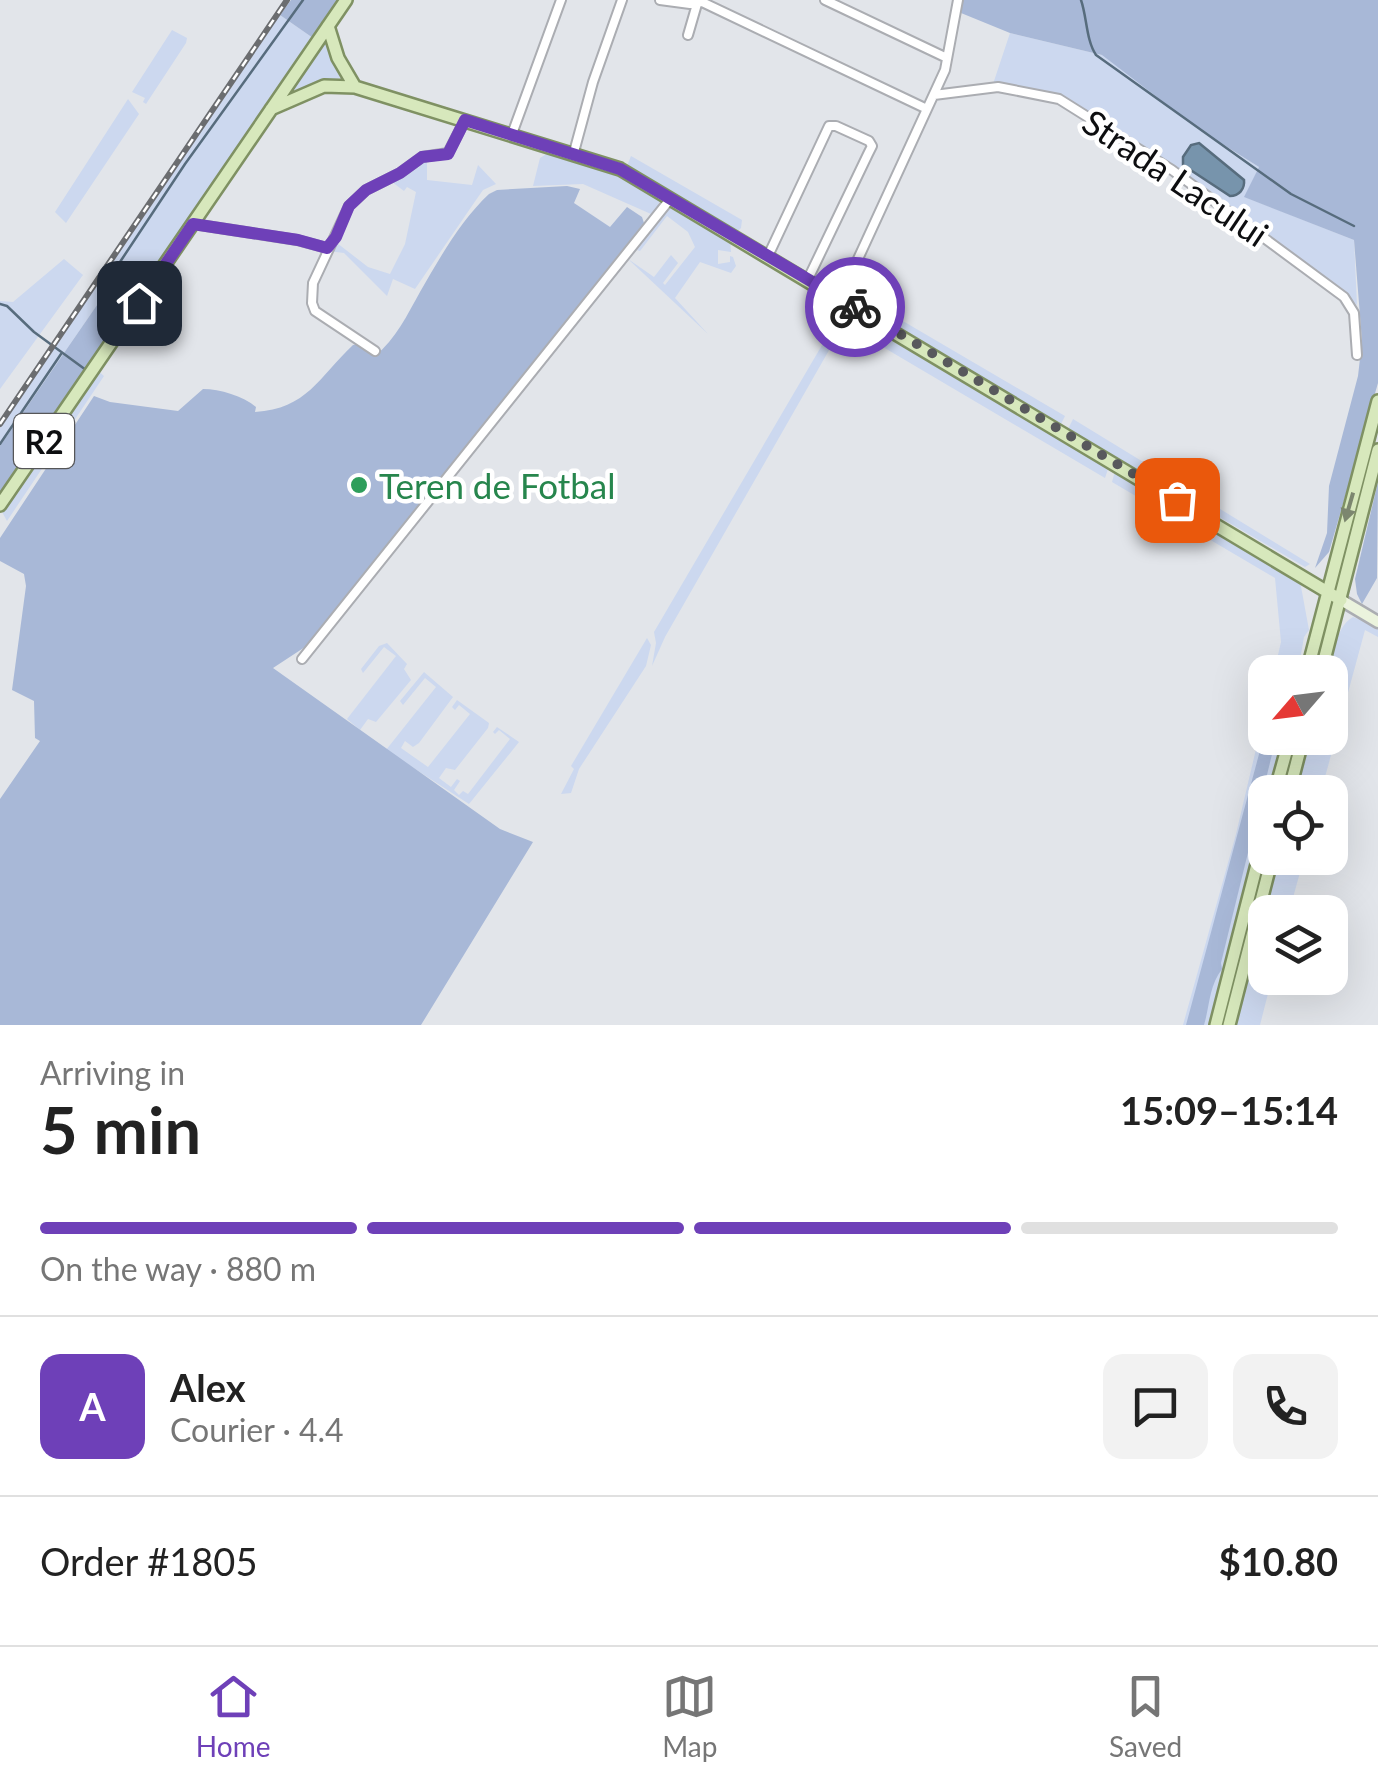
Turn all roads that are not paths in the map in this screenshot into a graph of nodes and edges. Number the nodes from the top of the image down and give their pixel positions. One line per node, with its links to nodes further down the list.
1 (346, 0): 8 (main road)
2 (561, 0): 16 (street)
3 (622, 0): 17 (street)
4 (660, 0): 7 (street)
5 (826, 0): 10 (street)
6 (958, 0): 10 (street)
7 (700, 2): 9 (street); 14 (street)
8 (328, 26): 11 (main road); 13 (main road)
9 (688, 35)
10 (948, 58): 12 (street)
11 (355, 87): 13 (main road); 15 (main road)
12 (934, 96): 14 (street); 25 (street, Strada Lacului)
13 (271, 109): 19 (main road, R2)
14 (927, 109): 23 (street)
15 (465, 120): 16 (main road); 20 (street)
16 (512, 134): 17 (main road)
17 (574, 152): 18 (main road)
18 (670, 198): 21 (main road); 34 (street)
19 (193, 224): 20 (street); 28 (main road, R2)
20 (327, 248): 24 (street)
21 (768, 256): 22 (main road); 22 (street)
22 (808, 279): 23 (main road)
23 (840, 298): 29 (main road)
24 (376, 351)
25 (1357, 355)
26 (1378, 401): 29 (main road, one-way to 29)
27 (1378, 450): 30 (main road)
28 (0, 505)
29 (1326, 591): 30 (main road); 32 (main road)
30 (1341, 600): 31 (main road); 33 (main road)
31 (1378, 622)
32 (1310, 655)
33 (1326, 655)
34 (302, 659)
35 (1254, 875): 37 (main road)
36 (1268, 875): 38 (main road)
37 (1216, 1025)
38 (1228, 1025)

